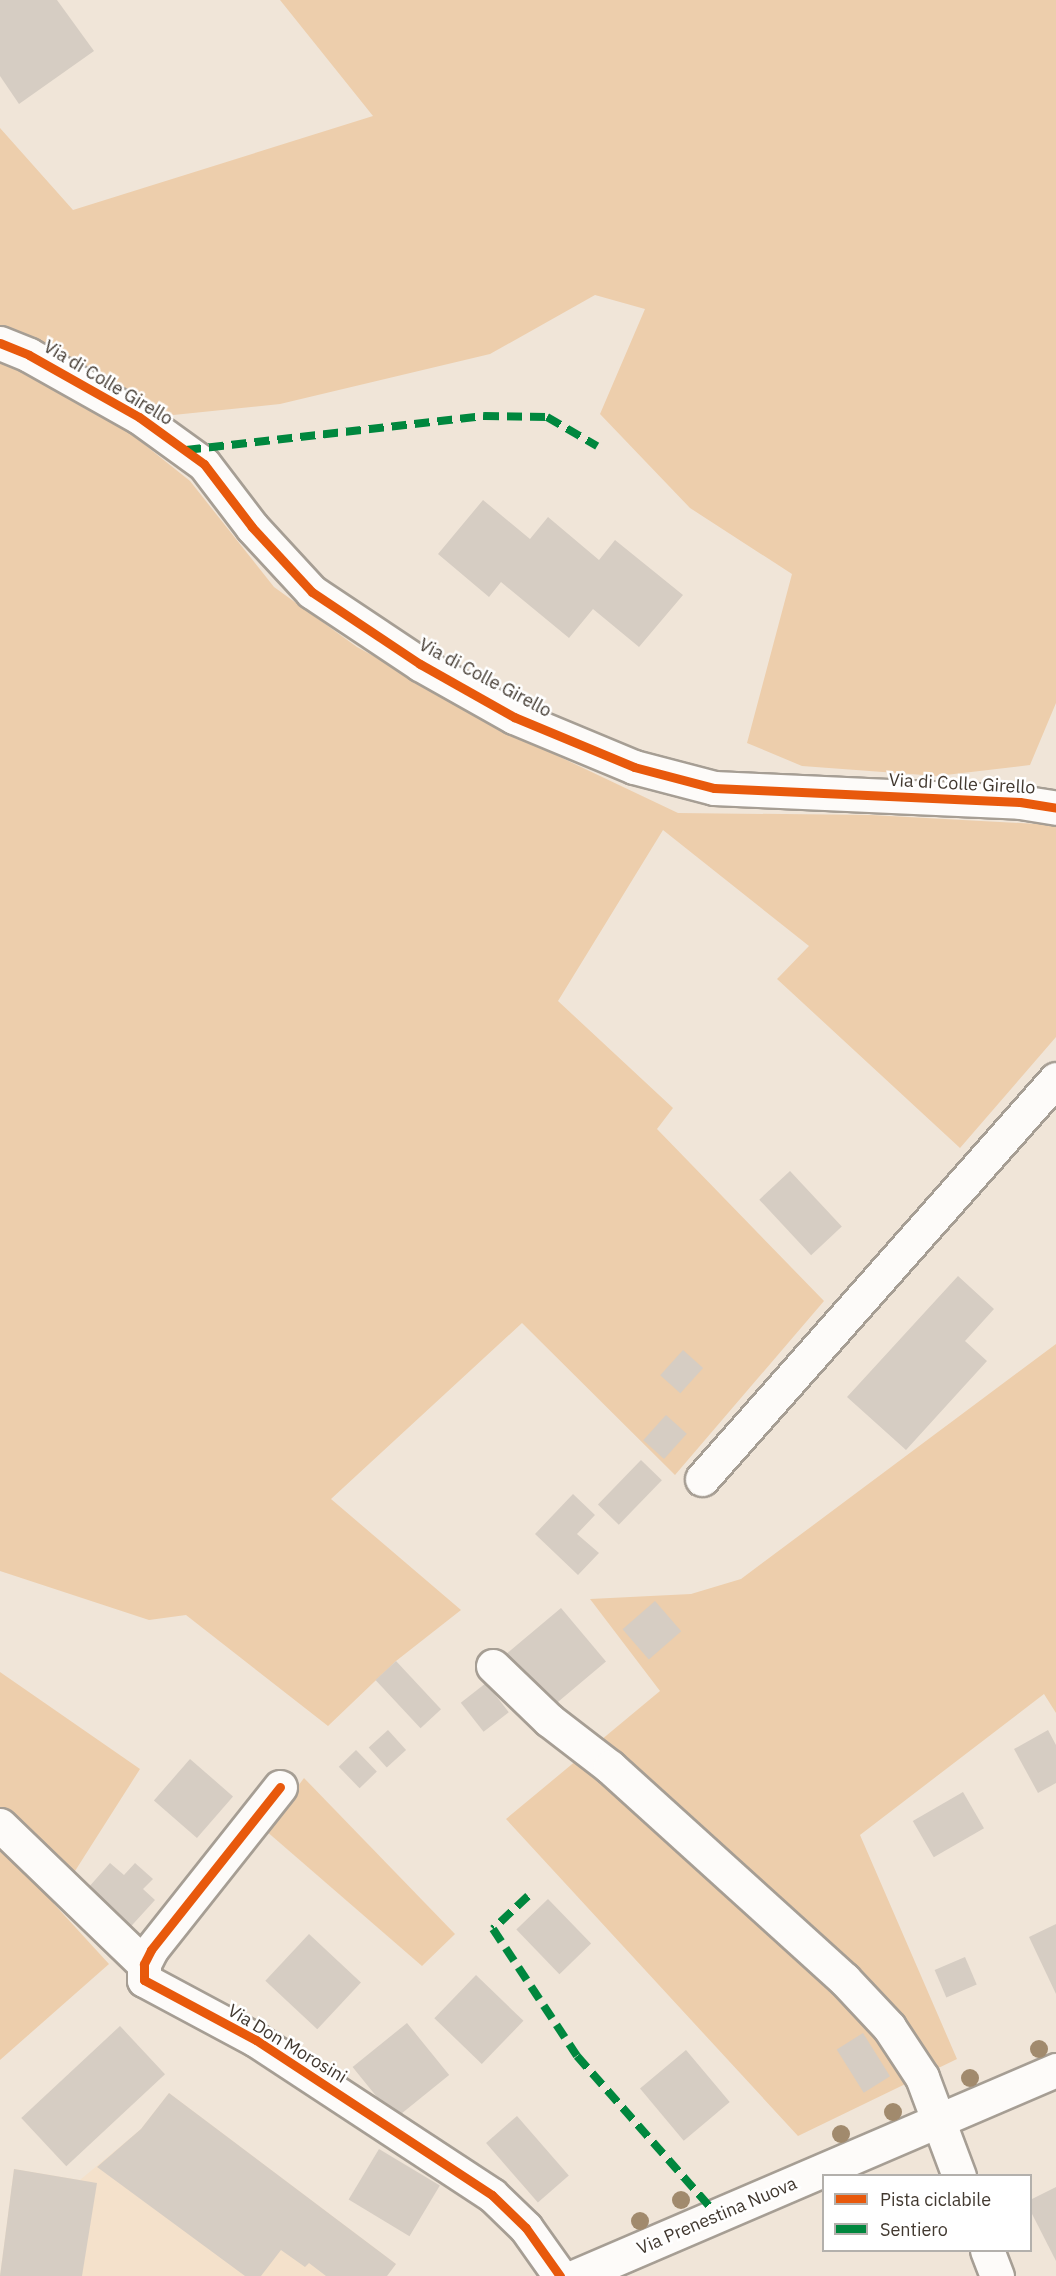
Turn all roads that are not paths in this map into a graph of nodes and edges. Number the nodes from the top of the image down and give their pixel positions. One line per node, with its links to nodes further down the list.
1 (0, 343): 2 (street, Via di Colle Girello)
2 (1056, 808)
3 (1056, 1079): 4 (street)
4 (702, 1479)
5 (494, 1666): 10 (street)
6 (280, 1787): 8 (street)
7 (0, 1826): 8 (street)
8 (144, 1964): 13 (street, Via Don Morosini)
9 (1056, 2070): 10 (street, Via Prenestina Nuova)
10 (939, 2121): 11 (street); 14 (street, Via Prenestina Nuova)
11 (959, 2174)
12 (988, 2252): 15 (street)
13 (560, 2276)
14 (576, 2276)
15 (997, 2276)

